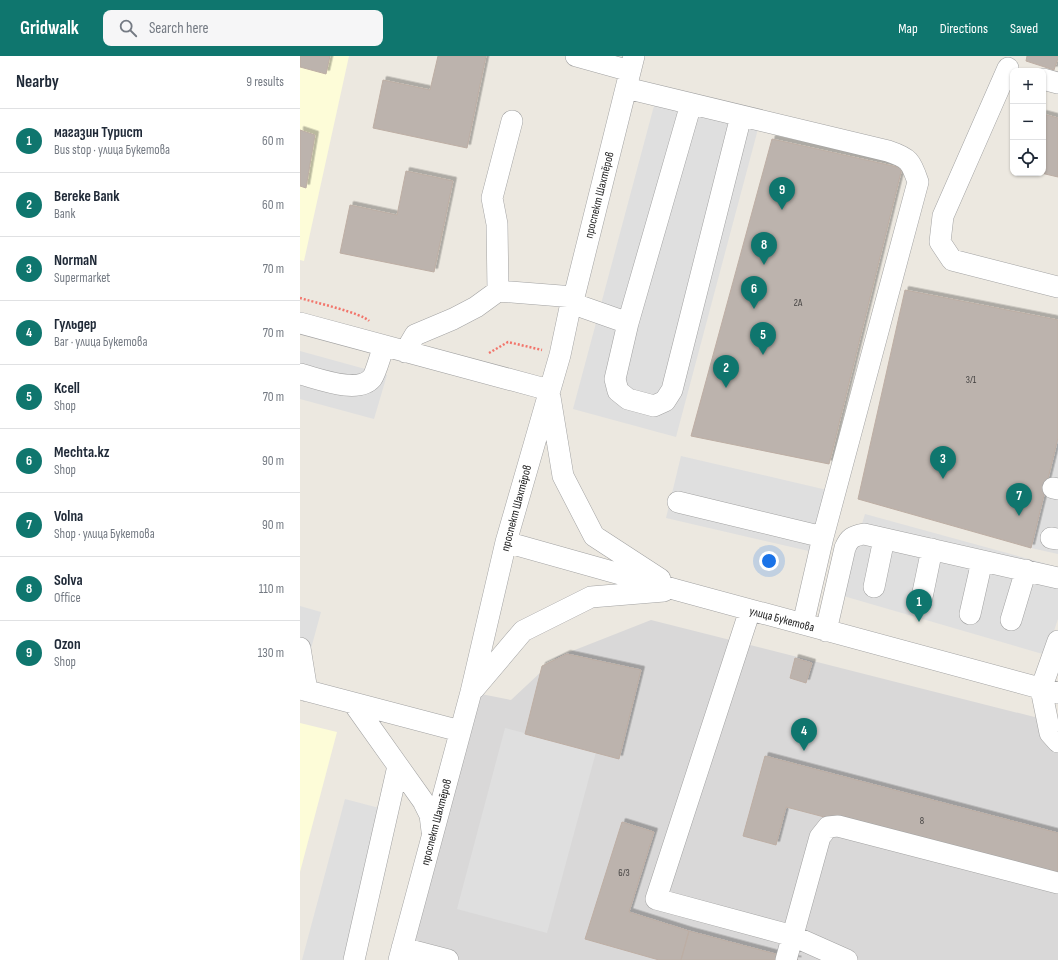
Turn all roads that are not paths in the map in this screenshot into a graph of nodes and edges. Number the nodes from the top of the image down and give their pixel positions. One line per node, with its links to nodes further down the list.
1 (576, 56): 3 (street)
2 (1010, 65): 9 (street)
3 (630, 72): 6 (street); 11 (street, проспект Шахтёров)
4 (1046, 80): 5 (street)
5 (1058, 83)
6 (691, 104): 7 (street); 12 (street)
7 (741, 116): 12 (street); 19 (street)
8 (512, 121): 10 (street)
9 (1058, 287)
10 (498, 291): 11 (street); 15 (street)
11 (573, 300): 12 (street); 17 (street, проспект Шахтёров)
12 (628, 322)
13 (300, 324): 14 (street)
14 (384, 346): 15 (street); 16 (street)
15 (405, 352): 17 (street)
16 (300, 374)
17 (549, 390): 21 (street, проспект Шахтёров); 27 (street)
18 (678, 502): 19 (street)
19 (823, 537): 32 (street)
20 (884, 539): 22 (street); 26 (street); 33 (street)
21 (506, 542): 27 (street, улица Букетова); 38 (street, проспект Шахтёров)
22 (932, 549): 23 (street); 28 (street)
23 (982, 561): 24 (street); 30 (street)
24 (1026, 570): 25 (street); 31 (street)
25 (1058, 578)
26 (874, 587)
27 (677, 590): 29 (street, улица Букетова); 38 (street)
28 (921, 602)
29 (750, 610): 32 (street, улица Букетова); 45 (street)
30 (970, 614)
31 (1011, 620)
32 (803, 624): 33 (street, улица Букетова)
33 (826, 631): 37 (street, улица Букетова)
34 (1058, 641): 37 (street)
35 (300, 648): 36 (street)
36 (303, 690): 39 (street)
37 (1050, 691): 41 (street)
38 (471, 692): 40 (street, проспект Шахтёров)
39 (354, 704): 40 (street); 42 (street)
40 (460, 731): 43 (street, проспект Шахтёров)
41 (1058, 742)
42 (398, 766): 43 (street); 47 (street)
43 (432, 838): 46 (street, проспект Шахтёров)
44 (1058, 883): 45 (street)
45 (793, 936): 49 (street); 50 (street)
46 (401, 954): 48 (street)
47 (354, 960)
48 (448, 960)
49 (786, 960)
50 (847, 960)

